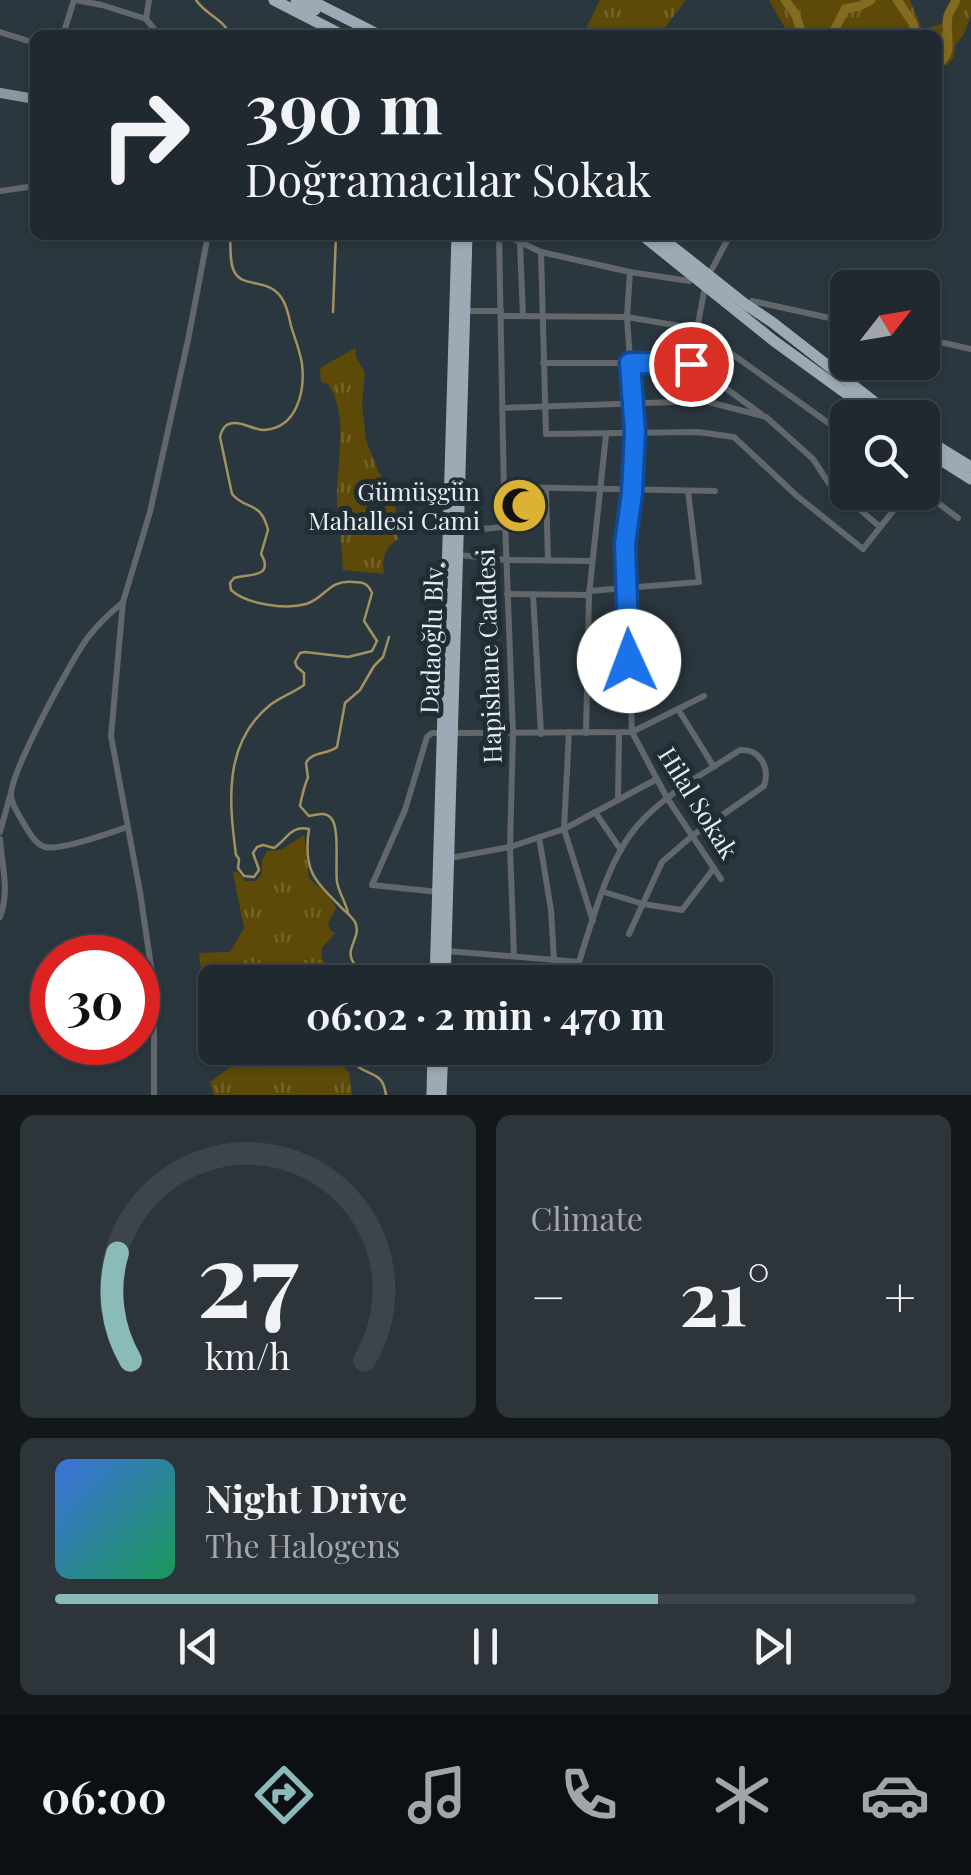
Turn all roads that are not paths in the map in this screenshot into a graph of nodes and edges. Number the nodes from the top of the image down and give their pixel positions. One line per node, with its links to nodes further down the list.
1 (74, 0): 7 (street); 8 (street)
2 (149, 0): 7 (street)
3 (264, 0): 10 (highway)
4 (274, 0): 11 (highway)
5 (296, 0): 12 (highway)
6 (310, 0): 13 (highway)
7 (146, 18): 9 (street)
8 (65, 30)
9 (155, 30)
10 (320, 30)
11 (332, 30)
12 (353, 30)
13 (369, 30)
14 (0, 32): 15 (street)
15 (30, 41)
16 (0, 93): 17 (main road)
17 (30, 98)
18 (30, 187): 19 (street)
19 (0, 190)
20 (207, 240): 83 (street)
21 (457, 240): 89 (highway, Dadaoğlu Blv.)
22 (466, 240): 37 (highway, Dadaoğlu Blv.)
23 (502, 240): 38 (street, Hapishane Caddesi)
24 (515, 240): 30 (street)
25 (637, 240): 34 (highway)
26 (648, 240): 45 (highway)
27 (664, 240): 43 (highway)
28 (675, 240): 32 (highway)
29 (727, 240): 32 (street)
30 (520, 242): 31 (street); 39 (street)
31 (541, 252): 33 (street); 40 (street)
32 (712, 269): 36 (highway)
33 (630, 272): 34 (street); 41 (street, Hilal Sokak)
34 (690, 281): 35 (highway)
35 (704, 292): 44 (street); 45 (highway)
36 (752, 301): 42 (street); 43 (highway)
37 (464, 311): 38 (street); 74 (highway, Dadaoğlu Blv.)
38 (501, 313): 39 (street); 54 (street, Hapishane Caddesi)
39 (523, 316): 40 (street)
40 (544, 316): 41 (street); 48 (street)
41 (628, 317): 44 (street); 49 (street, Hilal Sokak)
42 (830, 318)
43 (772, 322): 51 (highway)
44 (697, 329): 56 (street)
45 (774, 342): 50 (highway)
46 (940, 342): 47 (street)
47 (971, 350)
48 (544, 363): 49 (street); 53 (street)
49 (630, 363): 52 (street, Hilal Sokak); 55 (street)
50 (855, 400)
51 (871, 400)
52 (633, 404): 53 (street); 55 (street); 57 (street, Hilal Sokak)
53 (544, 407): 54 (street); 58 (street)
54 (502, 408): 63 (street, Hapishane Caddesi)
55 (766, 417): 73 (street)
56 (830, 424)
57 (635, 432): 58 (street); 66 (street, Hilal Sokak); 73 (street)
58 (606, 434): 65 (street)
59 (940, 448): 61 (highway)
60 (940, 460): 62 (highway)
61 (971, 466)
62 (971, 479)
63 (504, 487): 64 (street); 72 (street, Hapishane Caddesi)
64 (546, 488): 65 (street); 77 (street)
65 (601, 489): 66 (street); 78 (street)
66 (632, 490): 67 (street); 79 (street, Hilal Sokak)
67 (688, 490): 68 (street); 79 (street)
68 (715, 491)
69 (940, 504): 71 (street)
70 (894, 510): 73 (street)
71 (958, 518)
72 (505, 527): 74 (street); 76 (street, Hapishane Caddesi)
73 (880, 528)
74 (458, 531): 75 (highway, Dadaoğlu Blv.)
75 (457, 554): 76 (street); 89 (highway, Dadaoğlu Blv.)
76 (506, 560): 77 (street); 81 (street, Hapishane Caddesi)
77 (548, 560): 78 (street)
78 (592, 561): 80 (street)
79 (627, 590): 80 (street); 88 (street, Hilal Sokak)
80 (589, 593): 82 (street); 87 (street)
81 (507, 594): 82 (street); 90 (street, Hapishane Caddesi)
82 (533, 594): 91 (street)
83 (123, 602): 95 (street); 99 (street)
84 (704, 696): 85 (street)
85 (678, 709): 88 (street); 93 (street)
86 (569, 732): 87 (street); 91 (street); 100 (street)
87 (586, 732): 92 (street)
88 (632, 732): 92 (street); 94 (street, Hilal Sokak)
89 (447, 733): 90 (street); 106 (highway, Dadaoğlu Blv.); 109 (highway, Dadaoğlu Blv.); 109 (street)
90 (513, 734): 91 (street); 104 (street, Hapishane Caddesi)
91 (541, 734)
92 (619, 734): 97 (street)
93 (714, 767): 96 (street); 102 (street)
94 (657, 779): 96 (street, Hilal Sokak); 97 (street)
95 (11, 795): 99 (street); 101 (street)
96 (668, 798): 102 (street, Hilal Sokak); 105 (street)
97 (618, 800): 98 (street)
98 (595, 812): 100 (street); 105 (street)
99 (127, 827): 122 (street)
100 (564, 829): 103 (street); 113 (street)
101 (0, 836): 112 (street)
102 (692, 836): 107 (street, Hilal Sokak); 111 (street)
103 (538, 837): 104 (street); 117 (street)
104 (510, 847): 106 (street); 116 (street, Hapishane Caddesi)
105 (620, 850): 110 (street)
106 (448, 858): 115 (highway, Dadaoğlu Blv.)
107 (714, 868): 108 (street, Hilal Sokak); 111 (street)
108 (721, 878)
109 (438, 892): 118 (highway, Dadaoğlu Blv.)
110 (604, 892): 111 (street); 113 (street)
111 (643, 904): 114 (street)
112 (0, 917)
113 (593, 921): 117 (street)
114 (629, 934)
115 (446, 950): 116 (street); 119 (highway, Dadaoğlu Blv.)
116 (514, 956): 117 (street)
117 (554, 961)
118 (436, 965)
119 (445, 965)
120 (433, 1065): 123 (highway)
121 (442, 1065): 124 (highway)
122 (154, 1095)
123 (432, 1095)
124 (441, 1095)

